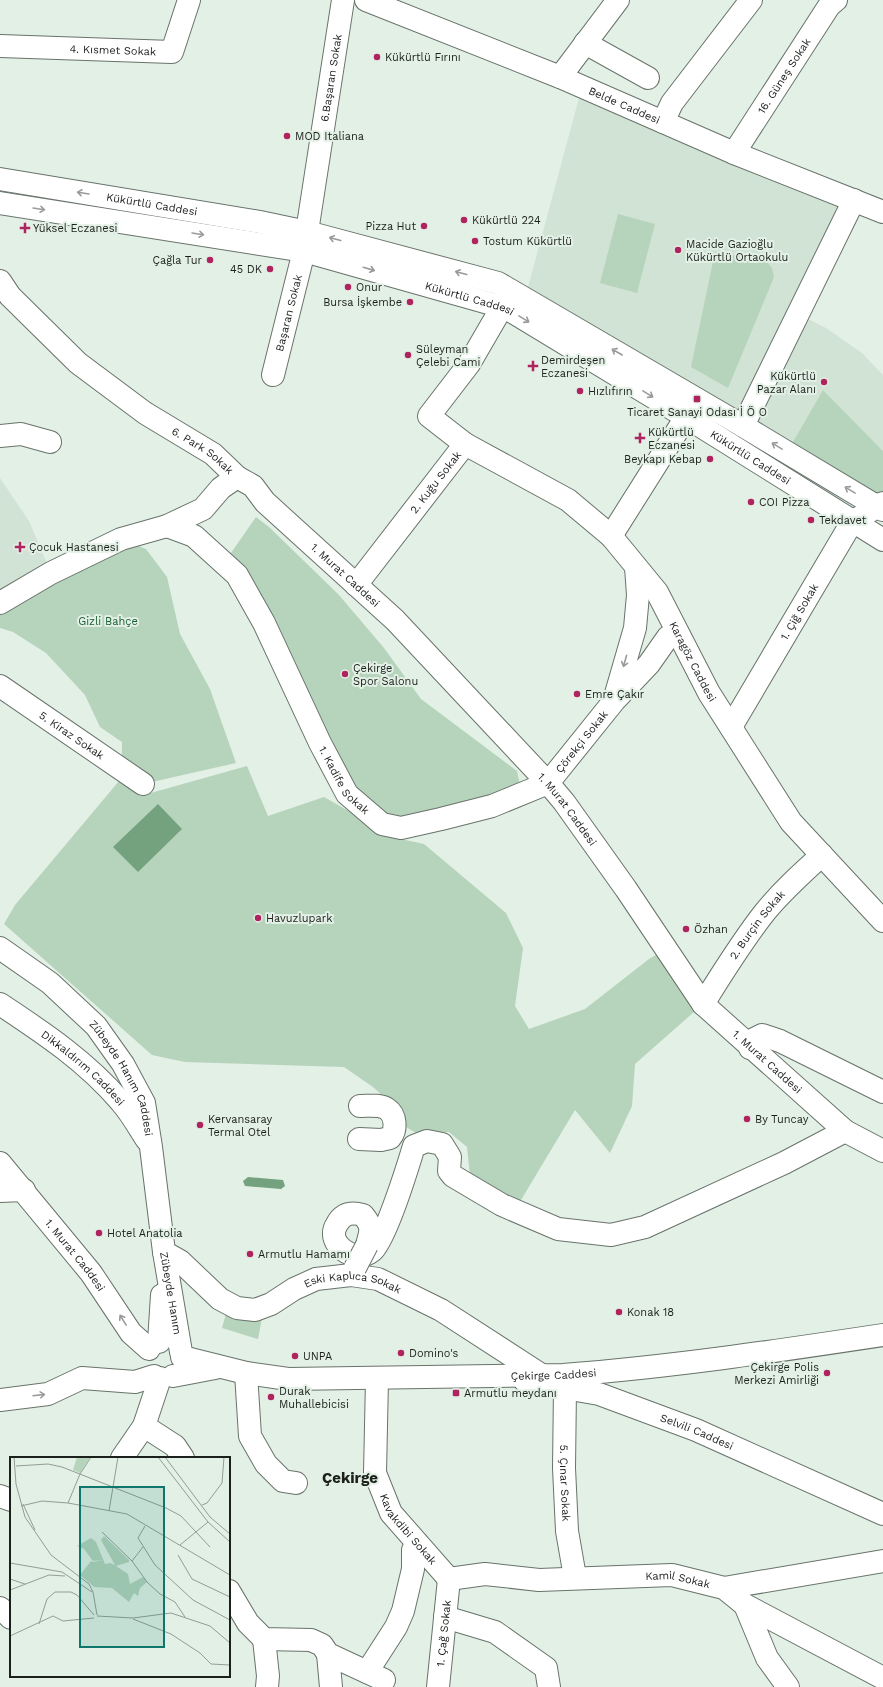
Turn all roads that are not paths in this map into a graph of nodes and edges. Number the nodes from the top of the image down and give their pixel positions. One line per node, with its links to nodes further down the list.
1 (189, 0): 8 (street, 4. Kısmet Sokak)
2 (343, 0): 17 (street, 6.Başaran Sokak)
3 (366, 0): 9 (street, Belde Caddesi)
4 (618, 0): 7 (street)
5 (751, 0): 11 (street)
6 (836, 0): 12 (street, 16. Güneş Sokak)
7 (585, 43): 9 (street); 10 (street)
8 (0, 48)
9 (560, 77): 11 (street, Belde Caddesi)
10 (648, 78)
11 (663, 122): 12 (street, Belde Caddesi)
12 (734, 153): 14 (street, Belde Caddesi)
13 (0, 179): 17 (street, Kükürtlü Caddesi, one-way to 13)
14 (854, 200): 16 (street, Belde Caddesi); 22 (street)
15 (0, 203): 17 (street, Kükürtlü Caddesi, one-way to 17)
16 (883, 212)
17 (306, 241): 19 (street, Kükürtlü Caddesi, one-way to 19); 20 (street, Başaran Sokak); 22 (street, Kükürtlü Caddesi, one-way to 17)
18 (0, 281): 26 (street, 6. Park Sokak)
19 (502, 307): 21 (street, Kükürtlü Caddesi, one-way to 21); 25 (street, 2. Kuğu Sokak)
20 (273, 375)
21 (686, 417): 28 (street, Kükürtlü Caddesi); 30 (street)
22 (743, 426): 27 (street, Kükürtlü Caddesi, one-way to 22)
23 (0, 436): 24 (street)
24 (50, 442)
25 (465, 444): 30 (street, Karagöz Caddesi); 33 (street, 2. Kuğu Sokak)
26 (237, 477): 29 (street, 6. Park Sokak); 33 (street, 1. Murat Caddesi)
27 (881, 507): 28 (street, 1. Çiğ Sokak)
28 (852, 522): 31 (street, Kükürtlü Caddesi); 41 (street, 1. Çiğ Sokak)
29 (167, 526): 34 (street, 6. Park Sokak); 42 (street, 1. Kadife Sokak)
30 (611, 536): 32 (street, Karagöz Caddesi)
31 (883, 540)
32 (636, 567): 35 (street); 36 (street, Karagöz Caddesi)
33 (356, 585): 42 (street, 1. Murat Caddesi)
34 (0, 603)
35 (635, 624): 36 (street); 36 (street); 40 (street, one-way to 40)
36 (669, 624): 37 (street, Karagöz Caddesi); 38 (street)
37 (693, 662): 38 (street); 41 (street, Karagöz Caddesi)
38 (649, 664): 40 (street, Çörekçi Sokak)
39 (3, 694): 43 (street, 5. Kiraz Sokak)
40 (614, 700): 42 (street, Çörekçi Sokak)
41 (731, 727): 44 (street, Karagöz Caddesi)
42 (548, 783): 48 (street, 1. Murat Caddesi)
43 (143, 784)
44 (822, 855): 45 (street, Karagöz Caddesi); 48 (street, 2. Burçin Sokak)
45 (883, 921)
46 (0, 948): 56 (street, Zübeyde Hanım Caddesi)
47 (0, 1004): 56 (street, Dikkaldırım Caddesi)
48 (703, 1004): 49 (street, 1. Murat Caddesi)
49 (750, 1048): 50 (street); 52 (street, 1. Murat Caddesi)
50 (883, 1092)
51 (360, 1106): 53 (street)
52 (845, 1131): 55 (street); 57 (street, 1. Murat Caddesi)
53 (395, 1133): 54 (street); 55 (street)
54 (359, 1139)
55 (414, 1146): 62 (street, bridge)
56 (151, 1147): 61 (street, Zübeyde Hanım Caddesi)
57 (883, 1151)
58 (0, 1162): 60 (street, 1. Murat Caddesi)
59 (0, 1190): 60 (street)
60 (24, 1190): 64 (street, 1. Murat Caddesi, one-way to 60)
61 (164, 1252): 62 (street, Eski Kaplıca Sokak); 64 (street, Zübeyde Hanım); 65 (street, Zübeyde Hanım)
62 (353, 1271): 67 (street, Eski Kaplıca Sokak)
63 (883, 1334): 67 (street, Çekirge Caddesi)
64 (154, 1346): 65 (street); 65 (street, Zübeyde Hanım)
65 (170, 1368): 66 (street, Çekirge Caddesi); 71 (street, one-way to 65); 72 (street)
66 (246, 1373): 69 (street, Çekirge Caddesi); 75 (street)
67 (542, 1376): 68 (street, Çekirge Caddesi)
68 (502, 1377): 69 (street, Çekirge Caddesi); 70 (street, Selvili Caddesi)
69 (377, 1379): 79 (street, Kavakdibi Sokak)
70 (565, 1388): 78 (street, Selvili Caddesi); 81 (street, 5. Çınar Sokak)
71 (0, 1400)
72 (144, 1426): 73 (street); 74 (street)
73 (123, 1457)
74 (182, 1457)
75 (296, 1483)
76 (0, 1496): 77 (street)
77 (10, 1500)
78 (883, 1514)
79 (417, 1543): 82 (street, Kavakdibi Sokak); 90 (street)
80 (883, 1561): 83 (street)
81 (575, 1577): 82 (street, Kamil Sokak); 83 (street, Kamil Sokak)
82 (449, 1579): 88 (street, 1. Çağ Sokak)
83 (724, 1588): 85 (street, Kamil Sokak)
84 (230, 1593): 89 (street)
85 (745, 1605): 91 (street, Kamil Sokak); 96 (street)
86 (0, 1608): 87 (street)
87 (10, 1617)
88 (445, 1617): 94 (street, 1. Çağ Sokak); 95 (street)
89 (264, 1639): 90 (street); 92 (street)
90 (328, 1654): 93 (street)
91 (883, 1678)
92 (267, 1687)
93 (331, 1687)
94 (438, 1687)
95 (549, 1687)
96 (788, 1687)

